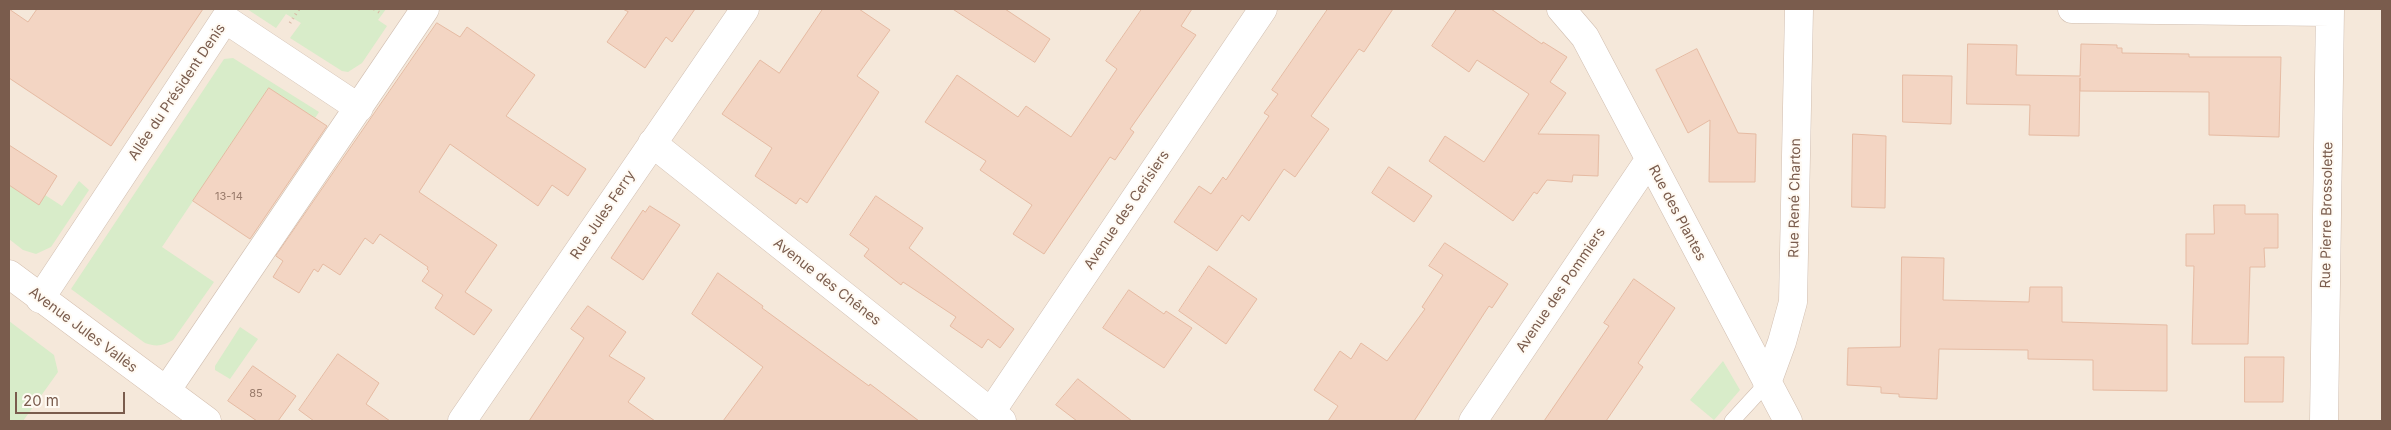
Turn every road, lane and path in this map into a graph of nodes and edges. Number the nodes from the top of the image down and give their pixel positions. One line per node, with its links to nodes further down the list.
1 (299, 9): 11 (path)
2 (374, 9): 10 (path)
3 (425, 9): 12 (street)
4 (745, 9): 13 (street, Rue Jules Ferry)
5 (1262, 9): 19 (street, Avenue des Cerisiers)
6 (1561, 9): 14 (street, Rue des Plantes)
7 (1799, 9): 17 (street, Rue René Charton)
8 (2072, 9): 9 (street)
9 (2330, 10): 25 (street, Rue Pierre Brossolette)
10 (383, 15)
11 (293, 19)
12 (359, 108): 16 (street, Allée du Président Denis); 18 (street)
13 (652, 143): 19 (street, Avenue des Chênes); 21 (street, Rue Jules Ferry)
14 (1649, 160): 17 (street, Rue des Plantes); 22 (street, Avenue des Pommiers)
15 (9, 274): 16 (street, Avenue Jules Vallès)
16 (40, 299): 18 (street, Avenue Jules Vallès)
17 (1767, 383): 23 (lane); 24 (street, Rue des Plantes)
18 (166, 391): 20 (street, Avenue Jules Vallès)
19 (997, 417)
20 (207, 421)
21 (462, 421)
22 (1472, 421)
23 (1732, 421)
24 (1788, 421)
25 (2324, 421)

